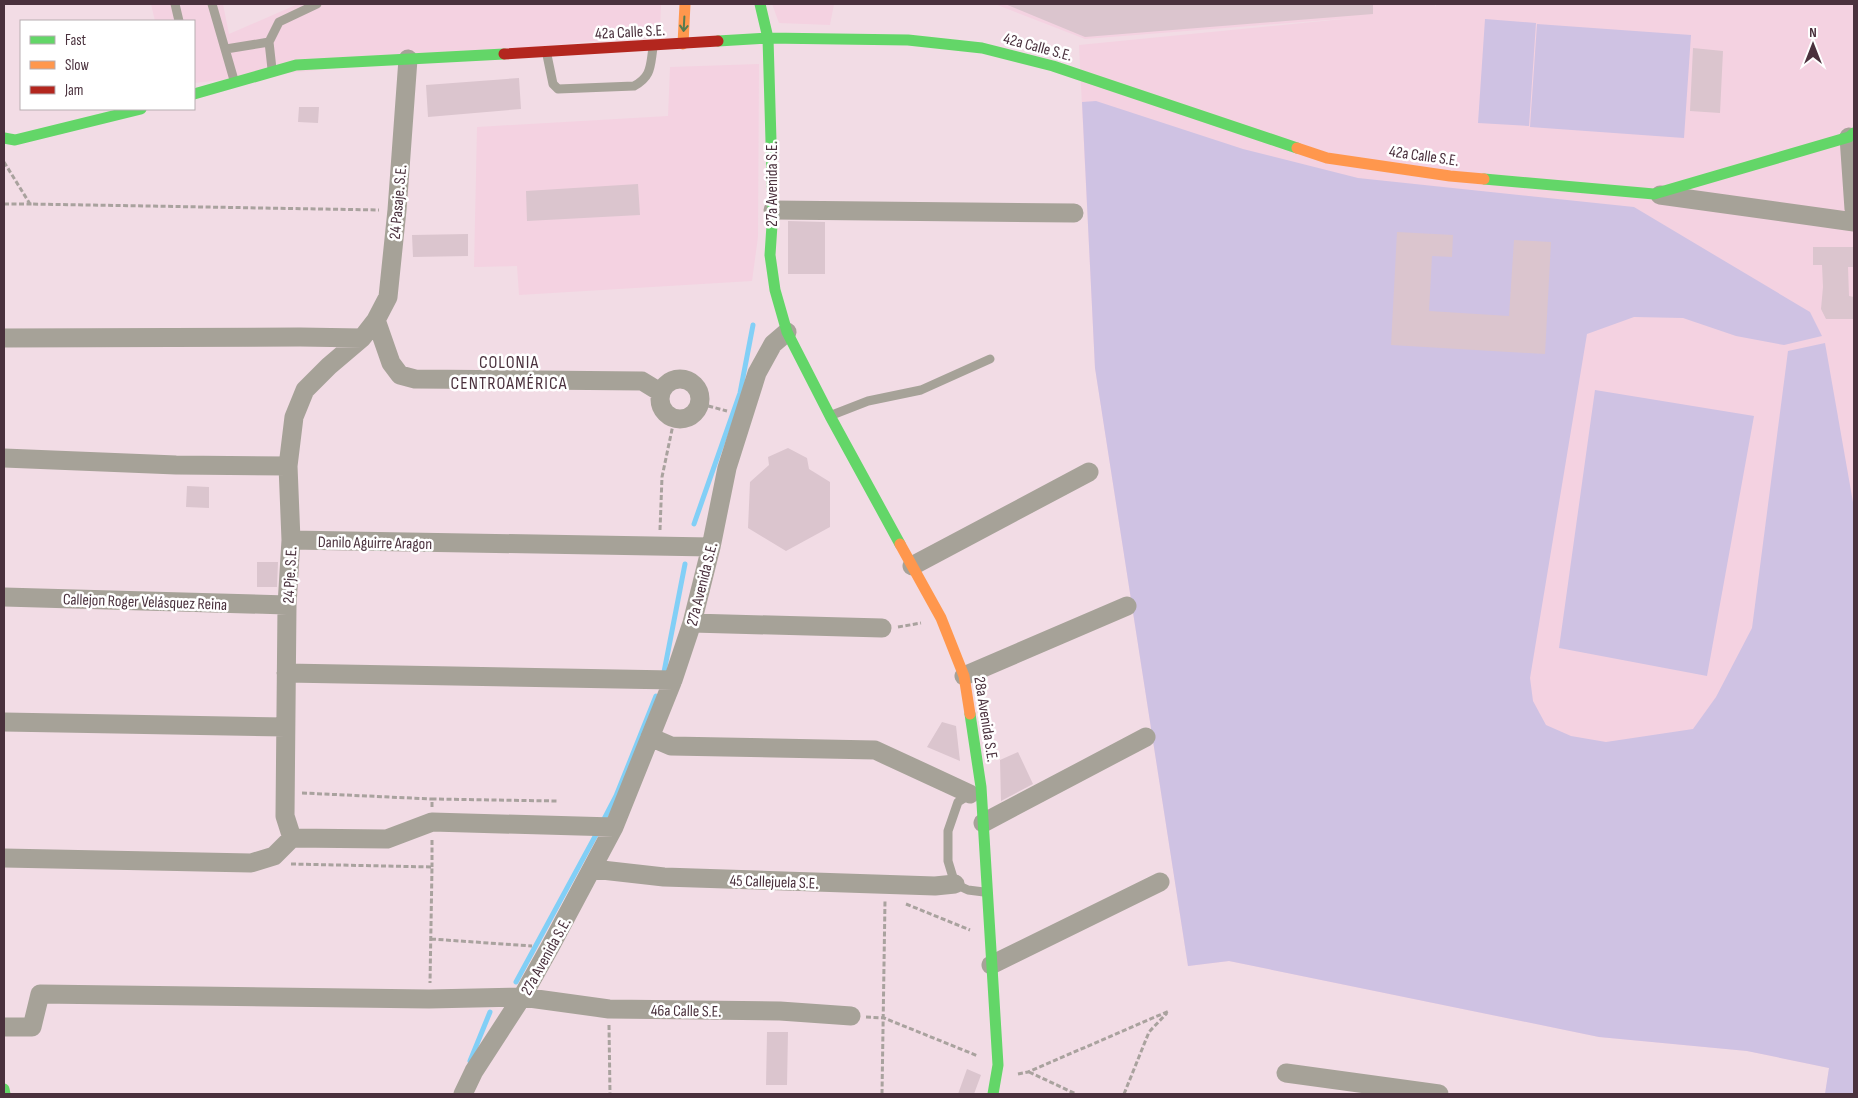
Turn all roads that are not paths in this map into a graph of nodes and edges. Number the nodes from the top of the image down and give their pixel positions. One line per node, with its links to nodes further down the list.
1 (175, 4): 6 (lane)
2 (212, 4): 11 (lane)
3 (317, 4): 8 (lane)
4 (685, 4): 9 (street, one-way to 9)
5 (760, 4): 7 (street, 27a Avenida S.E.)
6 (179, 20)
7 (768, 38): 9 (street, 42a Calle S.E.); 21 (street, 42a Calle S.E.); 23 (street, 27a Avenida S.E.)
8 (269, 42): 11 (lane); 14 (lane)
9 (683, 44): 10 (street, 42a Calle S.E.)
10 (654, 46): 12 (street, 42a Calle S.E.); 12 (lane)
11 (226, 48): 15 (lane)
12 (547, 52): 13 (street, 42a Calle S.E.)
13 (408, 59): 14 (street, 42a Calle S.E.); 26 (street, 24 Pasaje. S.E.)
14 (272, 72): 15 (street, 42a Calle S.E.)
15 (235, 82): 16 (street, 42a Calle S.E.)
16 (195, 91)
17 (137, 110): 19 (street)
18 (1852, 135): 21 (street, 42a Calle S.E.); 22 (street)
19 (9, 139): 20 (street)
20 (4, 146)
21 (1654, 194): 25 (street)
22 (1854, 209)
23 (774, 210): 24 (street); 27 (street, 27a Avenida S.E.)
24 (1074, 212)
25 (1854, 222)
26 (376, 320): 29 (street, 24 Pasaje. S.E.); 31 (street)
27 (787, 332): 32 (street, 28a Avenida S.E.); 37 (street, 27a Avenida S.E.)
28 (4, 338): 29 (street)
29 (362, 338): 34 (street, 24 Pje. S.E.)
30 (990, 359): 32 (lane)
31 (660, 392): 31 (street)
32 (830, 416): 38 (street, 28a Avenida S.E.)
33 (4, 458): 34 (street)
34 (288, 466): 36 (street, 24 Pje. S.E.)
35 (1089, 472): 38 (street)
36 (291, 540): 37 (street, Danilo Aguirre Aragon); 40 (street, 24 Pje. S.E.)
37 (711, 547): 42 (street, 27a Avenida S.E.)
38 (912, 566): 45 (street, 28a Avenida S.E.)
39 (4, 597): 40 (street, Callejon Roger Velásquez Reina)
40 (287, 605): 44 (street, 24 Pje. S.E.)
41 (1127, 606): 45 (street)
42 (692, 623): 43 (street); 46 (street, 27a Avenida S.E.)
43 (882, 628)
44 (286, 673): 46 (street); 48 (street, 24 Pje. S.E.)
45 (964, 676): 51 (street, 28a Avenida S.E.)
46 (671, 680): 49 (street, 27a Avenida S.E.)
47 (4, 722): 48 (street)
48 (285, 728): 54 (street, 24 Pje. S.E.)
49 (650, 737): 51 (street); 53 (street, 27a Avenida S.E.)
50 (1146, 737): 52 (street)
51 (976, 790): 52 (street, 28a Avenida S.E.); 58 (lane)
52 (982, 823): 59 (street, 28a Avenida S.E.)
53 (610, 826): 54 (street); 56 (street, 27a Avenida S.E.)
54 (292, 838): 55 (street)
55 (4, 858)
56 (592, 869): 58 (street, 45 Callejuela S.E.); 61 (street, 27a Avenida S.E.)
57 (1160, 882): 60 (street)
58 (955, 884): 59 (lane)
59 (987, 892): 60 (street, 28a Avenida S.E.)
60 (991, 966): 68 (street, 28a Avenida S.E.)
61 (519, 997): 62 (street, 46a Calle S.E.); 63 (street, 46a Calle S.E.); 67 (street, 27a Avenida S.E.)
62 (851, 1016)
63 (4, 1027)
64 (1286, 1073): 69 (street)
65 (4, 1089): 66 (street)
66 (5, 1094)
67 (463, 1094)
68 (993, 1094)
69 (1439, 1094)

